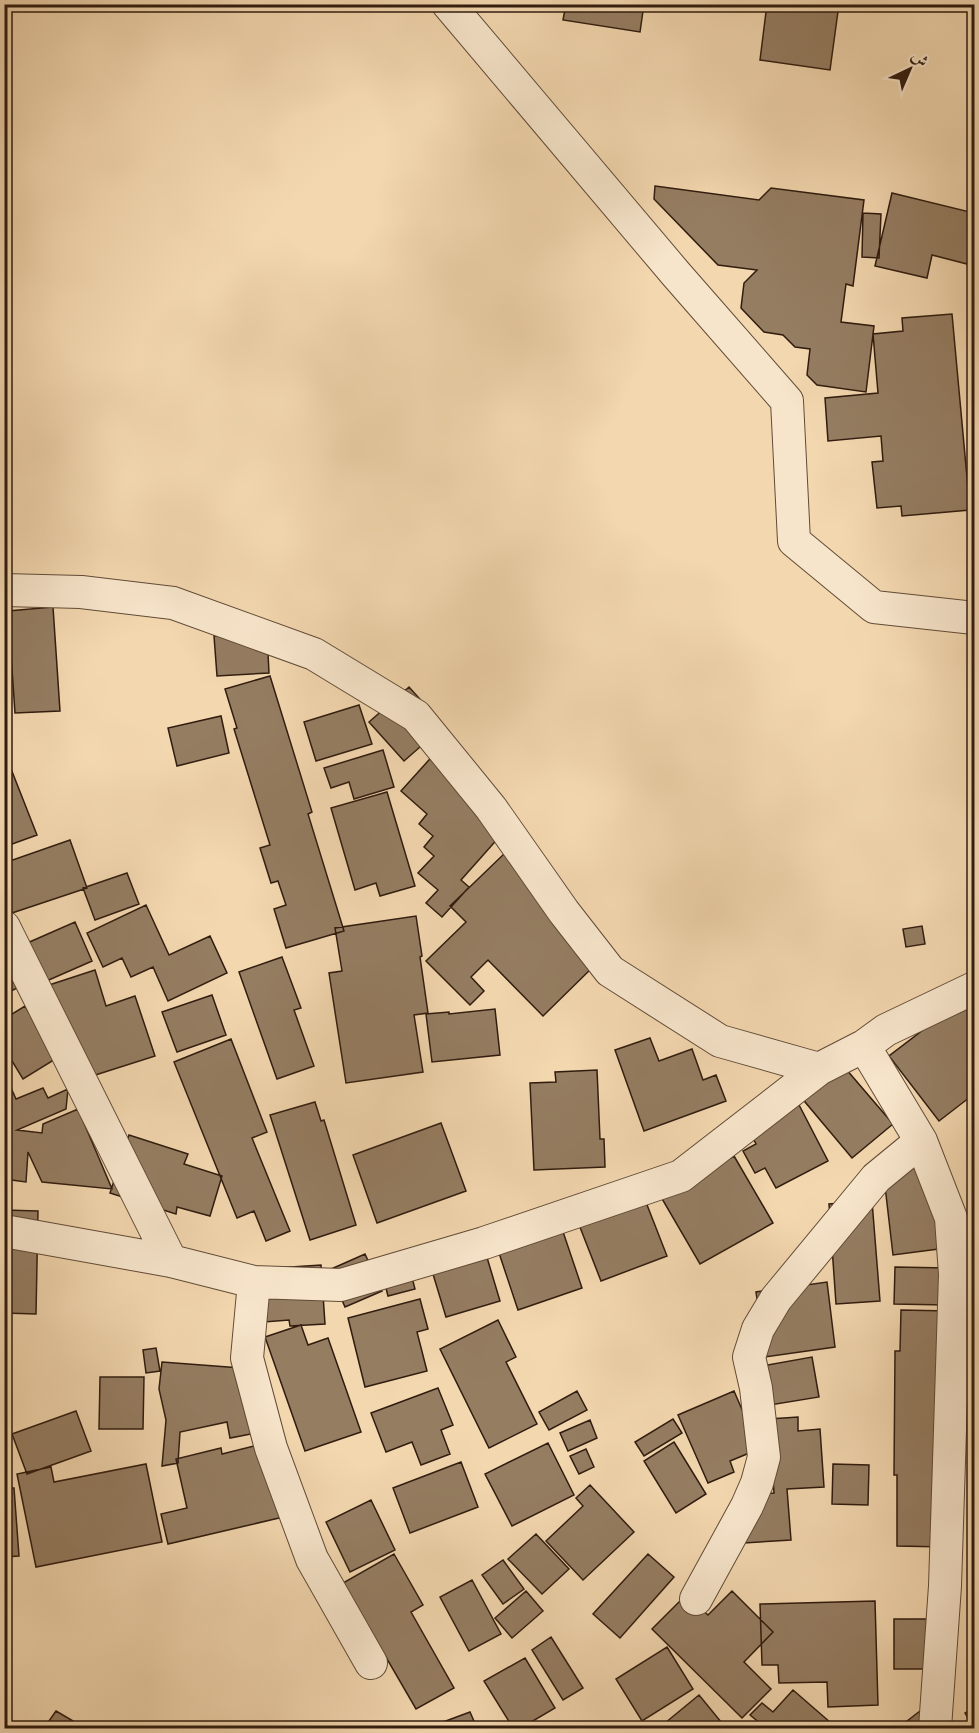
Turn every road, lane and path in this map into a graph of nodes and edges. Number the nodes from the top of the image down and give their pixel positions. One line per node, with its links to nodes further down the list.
1 (448, 4): 3 (street)
2 (4, 590): 7 (street)
3 (975, 618)
4 (4, 927): 10 (street)
5 (975, 988): 6 (street)
6 (864, 1046): 7 (street); 8 (street)
7 (819, 1069): 11 (street)
8 (921, 1141): 12 (street); 14 (street)
9 (4, 1231): 10 (street)
10 (171, 1261): 11 (street)
11 (254, 1282): 13 (street)
12 (696, 1599)
13 (371, 1663)
14 (935, 1728)

